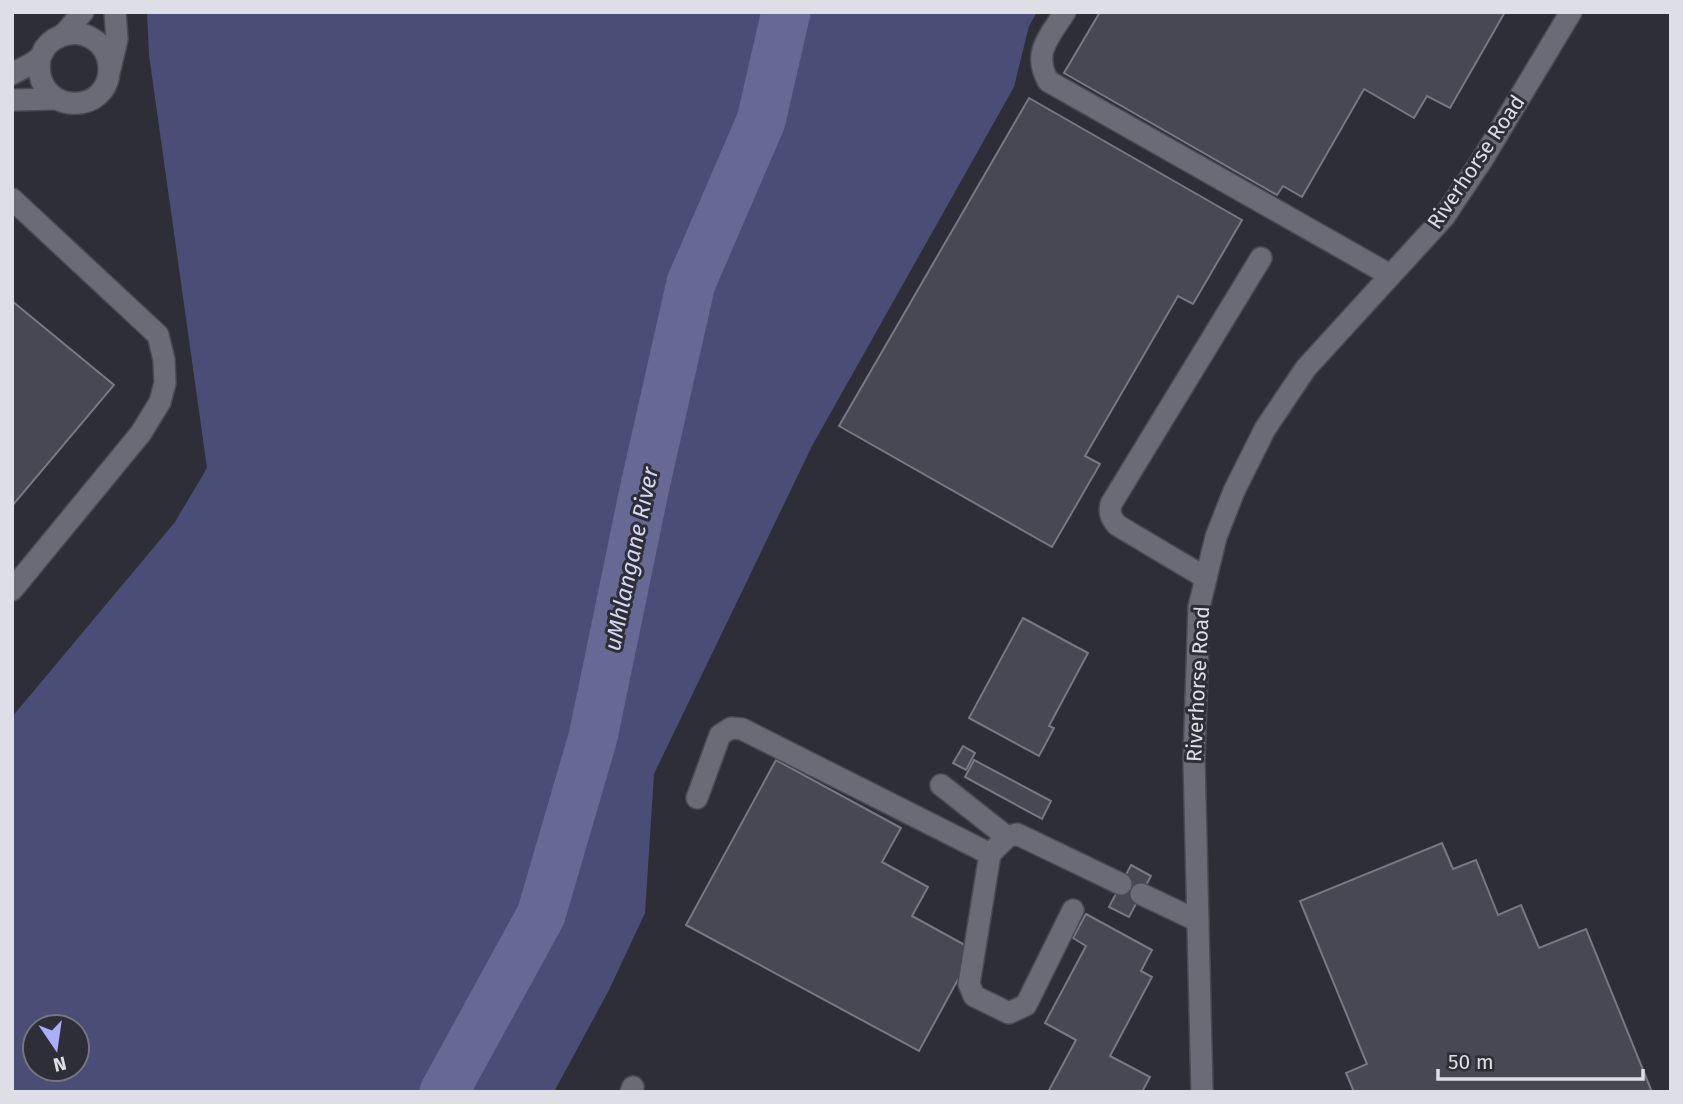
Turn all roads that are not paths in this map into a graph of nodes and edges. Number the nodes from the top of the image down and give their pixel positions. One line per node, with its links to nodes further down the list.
1 (83, 12): 5 (lane)
2 (116, 12): 7 (lane)
3 (1065, 12): 13 (lane)
4 (1571, 12): 13 (lane, Riverhorse Road)
5 (64, 34): 6 (lane); 7 (lane)
6 (40, 58): 8 (lane); 9 (lane)
7 (109, 74): 9 (lane)
8 (12, 75)
9 (55, 99): 10 (lane)
10 (12, 100)
11 (12, 199): 15 (lane)
12 (1261, 258): 14 (lane)
13 (1390, 275): 14 (lane, Riverhorse Road)
14 (1206, 578): 23 (lane, Riverhorse Road)
15 (12, 590)
16 (941, 785): 18 (lane)
17 (697, 798): 19 (lane)
18 (1007, 837): 19 (lane); 20 (lane)
19 (990, 854): 22 (lane)
20 (1121, 884)
21 (1141, 894): 23 (lane)
22 (1073, 910)
23 (1198, 921): 24 (lane, Riverhorse Road)
24 (1202, 1092)

